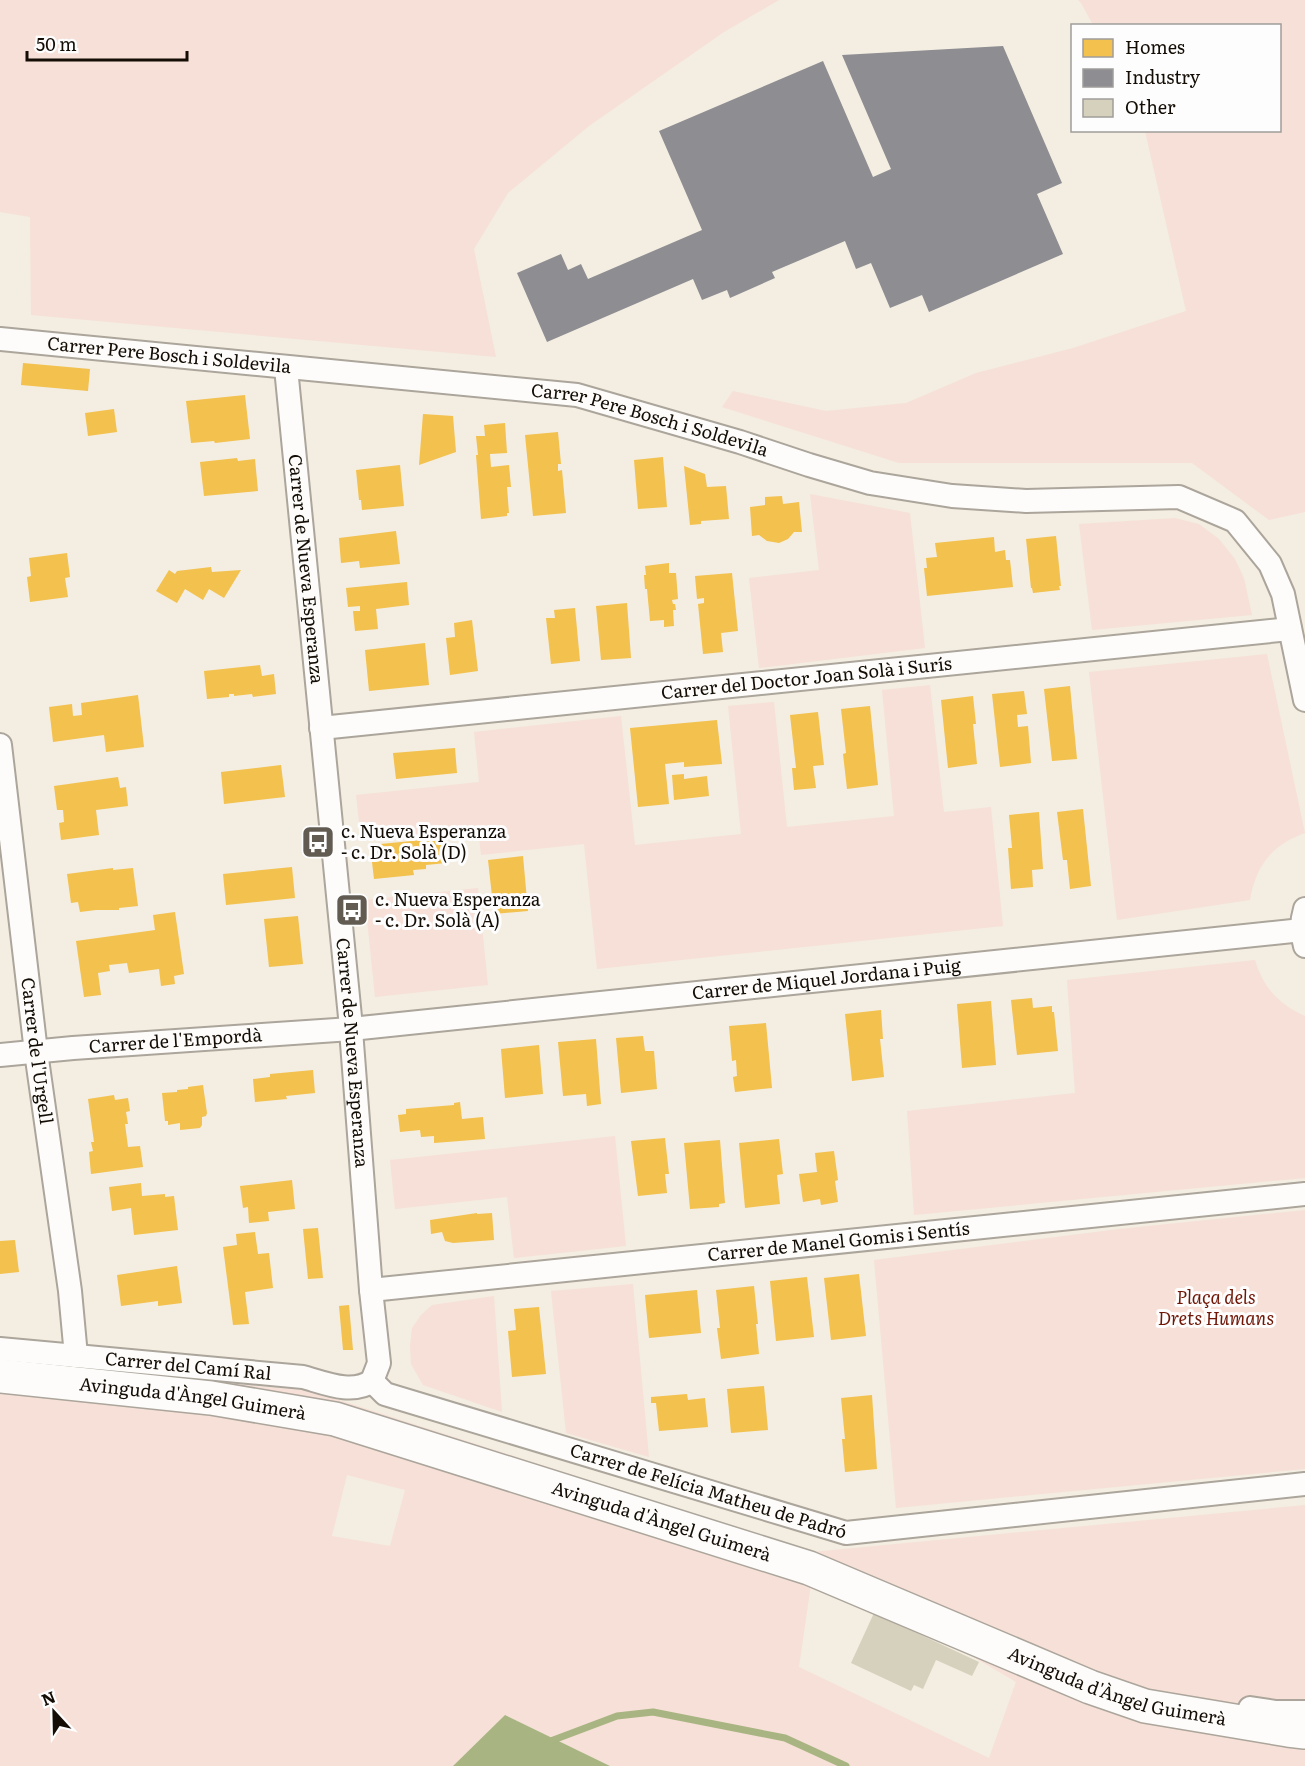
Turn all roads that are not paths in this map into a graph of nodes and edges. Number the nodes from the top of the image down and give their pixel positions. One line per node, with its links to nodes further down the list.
1 (0, 339): 2 (street, Carrer Pere Bosch i Soldevila)
2 (286, 368): 3 (street, Carrer Pere Bosch i Soldevila); 5 (street, Carrer de Nueva Esperanza)
3 (1290, 629): 4 (street, Carrer Pere Bosch i Soldevila); 5 (street, Carrer del Doctor Joan Solà i Surís)
4 (1305, 700)
5 (321, 728): 8 (street, Carrer de Nueva Esperanza)
6 (0, 745): 9 (street, Carrer de l'Urgell)
7 (1304, 928): 8 (street, Carrer de Miquel Jordana i Puig)
8 (351, 1029): 9 (street, Carrer de l'Empordà); 12 (street, Carrer de Nueva Esperanza)
9 (36, 1052): 10 (street, Carrer de l'Empordà); 14 (street, Carrer de l'Urgell)
10 (0, 1055)
11 (1305, 1194): 12 (street, Carrer de Manel Gomis i Sentís)
12 (371, 1290): 16 (street, Carrer de Nueva Esperanza)
13 (0, 1349): 14 (street, Carrer del Camí Ral)
14 (76, 1356): 16 (street, Carrer del Camí Ral)
15 (0, 1377): 18 (street, Avinguda d'Àngel Guimerà)
16 (372, 1381): 17 (street, Carrer de Felícia Matheu de Padró)
17 (1305, 1484)
18 (1145, 1706): 19 (street); 20 (street, Avinguda d'Àngel Guimerà)
19 (1305, 1712)
20 (1305, 1732)

